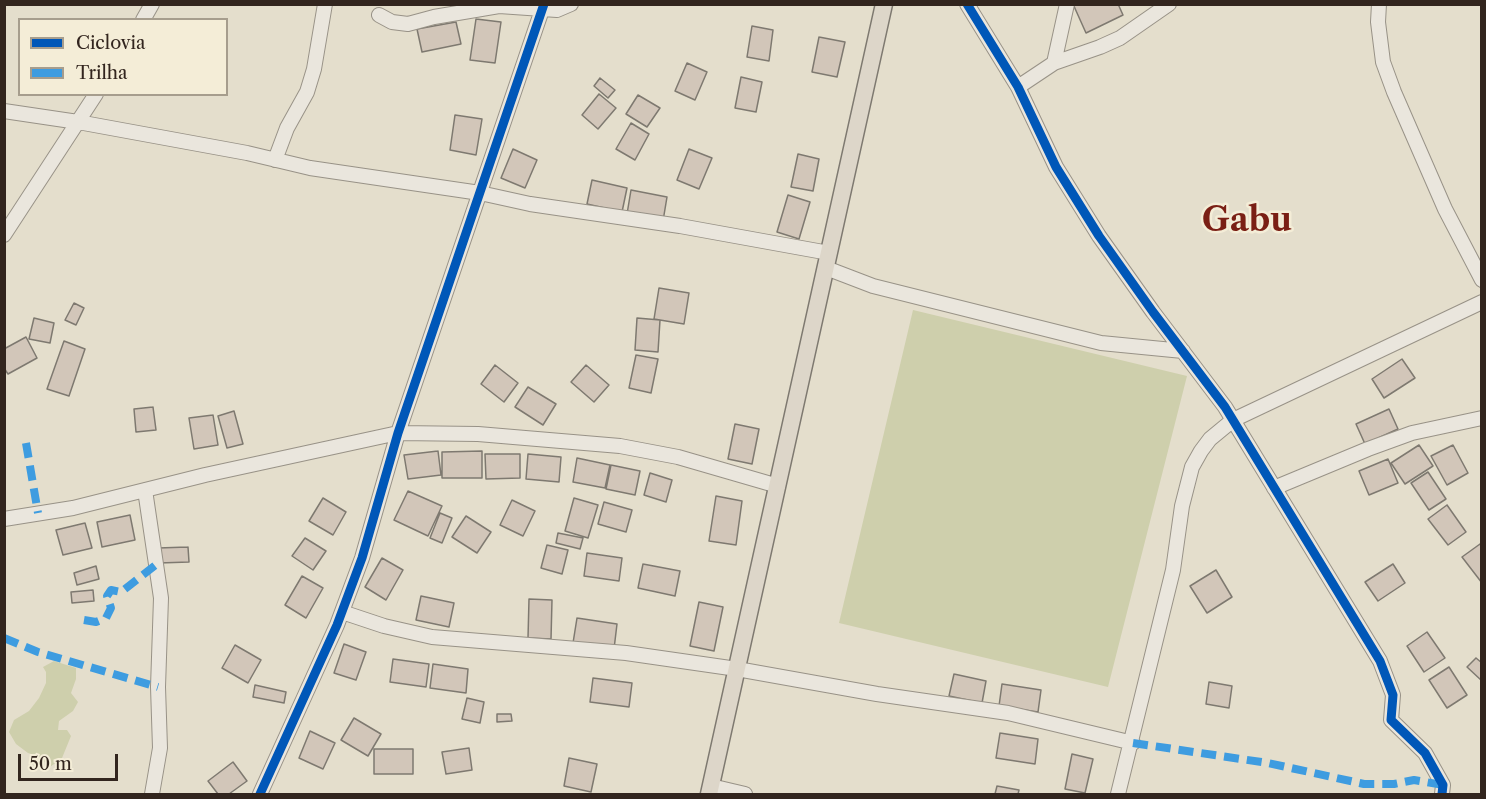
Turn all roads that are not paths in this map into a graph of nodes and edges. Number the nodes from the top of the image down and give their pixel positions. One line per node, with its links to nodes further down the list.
1 (152, 4): 11 (street)
2 (325, 4): 17 (street)
3 (571, 4): 9 (street)
4 (884, 4): 20 (main road)
5 (967, 4): 13 (street)
6 (1067, 4): 12 (street)
7 (1169, 4): 12 (street)
8 (1379, 4): 21 (street)
9 (543, 7): 10 (street); 18 (street)
10 (379, 15)
11 (144, 18)
12 (1053, 63): 13 (street)
13 (1018, 87): 23 (street)
14 (95, 96): 16 (street)
15 (4, 111): 16 (street)
16 (78, 122): 17 (street); 19 (street)
17 (275, 160): 18 (street)
18 (480, 193): 20 (street); 26 (street)
19 (4, 235)
20 (827, 261): 23 (street); 27 (main road)
21 (1482, 279)
22 (1482, 302): 25 (street)
23 (1183, 351): 25 (street)
24 (1482, 418): 28 (street)
25 (1233, 420): 28 (street); 33 (street)
26 (398, 433): 27 (street); 29 (street); 31 (street)
27 (778, 486): 32 (main road)
28 (1274, 488): 35 (street)
29 (145, 490): 30 (street); 37 (street)
30 (4, 519)
31 (342, 612): 32 (street); 36 (street)
32 (737, 669): 33 (street); 34 (main road)
33 (1132, 743): 39 (street)
34 (710, 790): 38 (street)
35 (1445, 791)
36 (266, 793)
37 (152, 795)
38 (745, 795)
39 (1119, 795)

